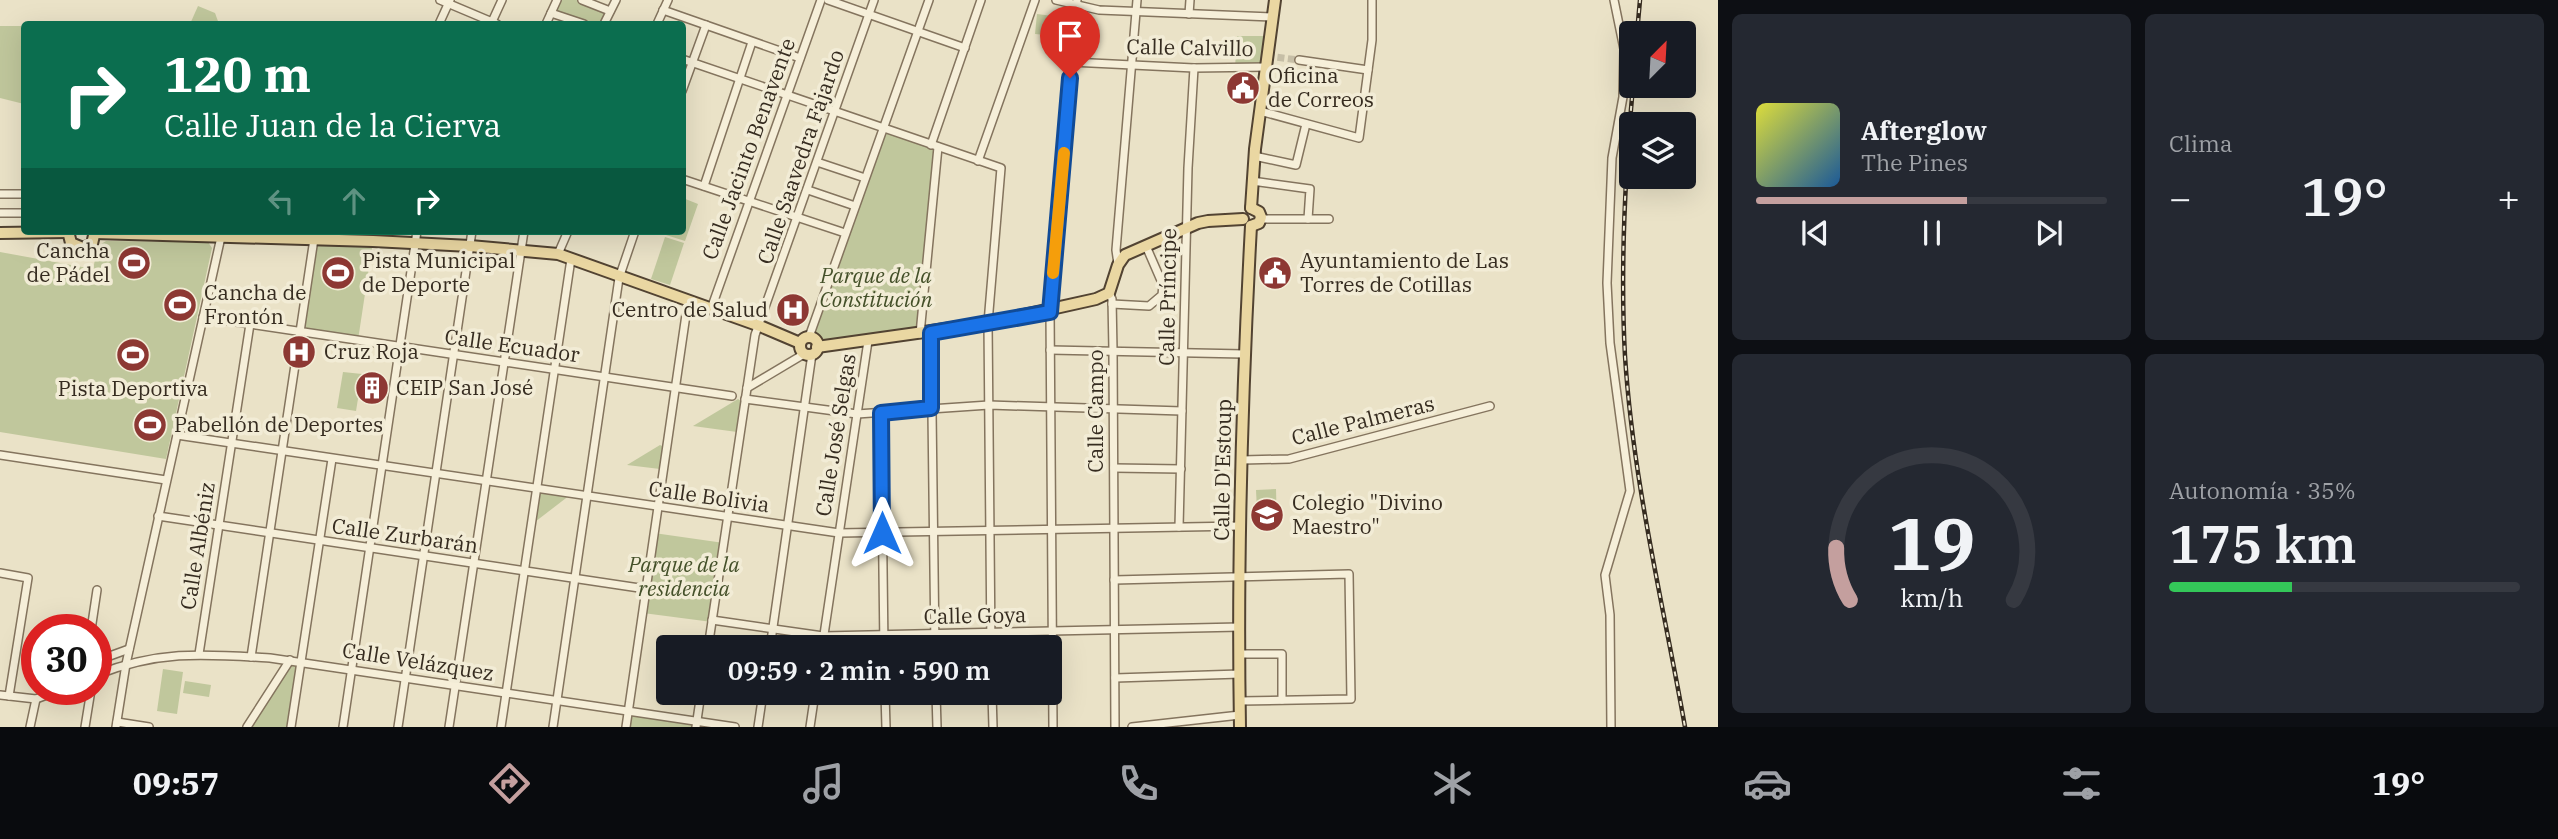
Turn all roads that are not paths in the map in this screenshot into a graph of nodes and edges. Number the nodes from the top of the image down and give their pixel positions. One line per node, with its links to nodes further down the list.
1 (502, 0): 29 (street)
2 (557, 0): 23 (street)
3 (582, 0): 21 (street)
4 (616, 0): 21 (street)
5 (667, 0): 20 (street)
6 (821, 0): 38 (street, Calle Jacinto Benavente)
7 (828, 0): 25 (street)
8 (874, 0): 25 (street, Calle Saavedra Fajardo)
9 (929, 0): 35 (street)
10 (981, 0): 37 (street)
11 (1035, 0): 56 (street)
12 (1056, 0): 19 (street)
13 (1137, 0): 22 (street)
14 (1189, 0): 24 (street)
15 (1275, 0): 26 (main road)
16 (1372, 0): 46 (street)
17 (1614, 0): 215 (street)
18 (446, 1): 27 (street); 28 (street)
19 (1077, 3): 22 (street); 41 (street)
20 (663, 10): 33 (street); 34 (street)
21 (610, 11): 32 (street)
22 (1136, 12): 24 (street); 43 (street)
23 (551, 13): 30 (street); 31 (street)
24 (1189, 14): 26 (street)
25 (869, 15): 35 (street); 51 (street, Calle Saavedra Fajardo)
26 (1273, 17): 44 (main road)
27 (440, 21)
28 (487, 21)
29 (494, 21)
30 (547, 21)
31 (575, 21)
32 (605, 21)
33 (658, 21)
34 (706, 26): 36 (street); 42 (street)
35 (918, 31): 37 (street); 53 (street)
36 (752, 42): 38 (street); 48 (street)
37 (965, 48): 54 (street)
38 (800, 58): 49 (street, Calle Jacinto Benavente)
39 (1299, 60): 46 (street)
40 (686, 61): 42 (street)
41 (1071, 62): 43 (street, Calle Calvillo); 101 (street)
42 (692, 63): 47 (street); 48 (street)
43 (1131, 66): 45 (street, Calle Calvillo); 96 (street)
44 (1266, 67): 45 (street, Calle Calvillo); 50 (main road)
45 (1194, 68): 75 (street, Calle Príncipe)
46 (1368, 71): 52 (street)
47 (686, 79)
48 (740, 79): 49 (street); 61 (street)
49 (787, 95): 51 (street); 65 (street, Calle Jacinto Benavente)
50 (1260, 111): 52 (street); 55 (main road)
51 (835, 112): 53 (street); 57 (street, Calle Saavedra Fajardo)
52 (1306, 124): 55 (street)
53 (883, 129): 54 (street); 58 (street)
54 (934, 146): 56 (street); 107 (street)
55 (1254, 156): 60 (main road)
56 (978, 161): 103 (street)
57 (817, 162): 58 (street); 62 (street, Calle Saavedra Fajardo)
58 (865, 178): 66 (street)
59 (686, 179): 61 (street)
60 (1252, 181): 67 (main road); 72 (street)
61 (704, 186): 65 (street)
62 (807, 190): 66 (street); 70 (street, Calle Saavedra Fajardo)
63 (0, 194): 64 (street)
64 (21, 194)
65 (749, 201): 70 (street); 100 (street, Calle Jacinto Benavente)
66 (855, 206): 78 (street)
67 (1251, 208): 71 (main road); 74 (main road)
68 (0, 213): 69 (street)
69 (21, 213)
70 (798, 218): 78 (street); 105 (street, Calle Saavedra Fajardo)
71 (1261, 219): 72 (street); 74 (main road)
72 (1308, 219): 73 (street)
73 (1329, 219)
74 (1247, 223): 75 (main road); 114 (main road, Calle D'Estoup)
75 (1187, 227): 92 (main road); 113 (street, Calle Príncipe)
76 (0, 233): 77 (main road)
77 (21, 233)
78 (845, 233): 110 (street)
79 (69, 235): 80 (main road)
80 (94, 235)
81 (171, 235): 88 (main road)
82 (417, 235): 90 (street)
83 (471, 235): 91 (street)
84 (523, 235): 93 (street)
85 (566, 235): 94 (street)
86 (634, 235): 97 (street)
87 (374, 236): 89 (main road); 90 (main road)
88 (221, 237): 89 (main road); 102 (street)
89 (314, 239): 106 (street)
90 (416, 244): 91 (main road); 109 (street)
91 (470, 246): 93 (main road); 115 (street)
92 (1146, 246): 96 (main road); 98 (street)
93 (521, 251): 94 (main road); 116 (street)
94 (558, 254): 95 (main road)
95 (571, 259): 97 (main road); 117 (street)
96 (1118, 265): 98 (main road)
97 (619, 278): 99 (main road); 118 (street)
98 (1111, 298): 101 (main road); 112 (street, Calle Campo)
99 (688, 301): 100 (main road); 119 (street)
100 (710, 309): 105 (main road)
101 (1050, 312): 103 (main road); 111 (street)
102 (203, 317): 104 (street, Calle Ecuador); 132 (street)
103 (988, 323): 107 (main road); 123 (street)
104 (250, 324): 106 (street, Calle Ecuador); 133 (street, Calle Albéniz)
105 (760, 326): 110 (main road); 120 (street, Calle Saavedra Fajardo)
106 (299, 331): 109 (street, Calle Ecuador); 134 (street)
107 (925, 333): 108 (main road); 127 (street)
108 (868, 341): 110 (main road); 131 (street, Calle José Selgas)
109 (400, 346): 115 (street, Calle Ecuador); 138 (street)
110 (809, 347): 120 (street); 126 (street)
111 (1050, 350): 112 (street); 125 (street)
112 (1113, 351): 113 (street); 128 (street, Calle Campo)
113 (1184, 353): 114 (street); 129 (street, Calle Príncipe)
114 (1244, 354): 137 (main road, Calle D'Estoup)
115 (454, 355): 116 (street, Calle Ecuador); 141 (street)
116 (504, 363): 117 (street, Calle Ecuador); 143 (street)
117 (555, 370): 118 (street, Calle Ecuador); 144 (street)
118 (604, 377): 119 (street, Calle Ecuador); 145 (street)
119 (675, 388): 121 (street, Calle Ecuador); 146 (street)
120 (747, 388): 122 (street, Calle Saavedra Fajardo)
121 (732, 396)
122 (745, 399): 126 (street); 148 (street, Calle Saavedra Fajardo)
123 (989, 405): 125 (street); 127 (street); 156 (street)
124 (1490, 406): 137 (street, Calle Palmeras)
125 (1051, 407): 128 (street); 154 (street)
126 (806, 408): 131 (street); 150 (street)
127 (931, 408): 130 (street); 155 (street)
128 (1113, 409): 129 (street); 139 (street, Calle Campo)
129 (1182, 411): 140 (street, Calle Príncipe)
130 (881, 413): 131 (street); 159 (street)
131 (857, 414): 158 (street, Calle José Selgas)
132 (177, 435): 133 (street, Calle Bolivia); 142 (street)
133 (231, 444): 134 (street, Calle Bolivia); 149 (street, Calle Albéniz)
134 (281, 452): 136 (street, Calle Bolivia); 157 (street)
135 (0, 455): 142 (street)
136 (332, 459): 138 (street, Calle Bolivia); 160 (street)
137 (1242, 460): 151 (main road, Calle D'Estoup)
138 (381, 467): 141 (street, Calle Bolivia); 161 (street)
139 (1114, 468): 140 (street); 153 (street, Calle Campo)
140 (1181, 469): 152 (street, Calle Príncipe)
141 (436, 475): 143 (street, Calle Bolivia); 162 (street)
142 (166, 480): 147 (street)
143 (486, 482): 144 (street, Calle Bolivia); 163 (street)
144 (536, 489): 145 (street, Calle Bolivia); 164 (street)
145 (586, 497): 146 (street, Calle Bolivia); 167 (street)
146 (658, 507): 148 (street, Calle Bolivia); 169 (street)
147 (158, 516): 149 (street, Calle Zurbarán); 184 (street)
148 (728, 518): 150 (street, Calle Bolivia); 172 (street, Calle Saavedra Fajardo)
149 (219, 526): 157 (street, Calle Zurbarán); 185 (street, Calle Albéniz)
150 (788, 526): 158 (street, Calle Bolivia); 174 (street)
151 (1241, 526): 152 (street, Calle Bolivia); 166 (main road, Calle D'Estoup)
152 (1180, 527): 153 (street, Calle Bolivia)
153 (1114, 529): 154 (street, Calle Bolivia); 168 (street, Calle Campo)
154 (1051, 530): 156 (street, Calle Bolivia); 176 (street)
155 (933, 531): 156 (street, Calle Bolivia); 159 (street, Calle Bolivia); 178 (street)
156 (989, 531): 177 (street)
157 (270, 533): 160 (street, Calle Zurbarán); 188 (street)
158 (839, 533): 159 (street, Calle Bolivia); 182 (street, Calle José Selgas)
159 (882, 533): 183 (street)
160 (319, 541): 161 (street, Calle Zurbarán); 190 (street)
161 (369, 548): 162 (street, Calle Zurbarán); 193 (street)
162 (424, 556): 163 (street, Calle Zurbarán); 195 (street)
163 (473, 564): 164 (street, Calle Zurbarán); 197 (street)
164 (524, 571): 167 (street, Calle Zurbarán); 198 (street)
165 (0, 573): 199 (street)
166 (1240, 577): 168 (street); 173 (main road, Calle D'Estoup); 200 (street)
167 (575, 578): 169 (street, Calle Zurbarán); 201 (street)
168 (1114, 580): 175 (street, Calle Campo)
169 (646, 589): 211 (street)
170 (97, 590): 171 (street)
171 (93, 614)
172 (712, 620): 174 (street, Calle Goya); 179 (street, Calle Saavedra Fajardo)
173 (1240, 627): 175 (street, Calle Goya); 186 (main road, Calle D'Estoup)
174 (773, 630): 180 (street); 181 (street, Calle Goya)
175 (1115, 630): 176 (street, Calle Goya); 196 (street, Calle Campo)
176 (1052, 632): 177 (street, Calle Goya); 233 (street)
177 (990, 633): 178 (street, Calle Goya)
178 (935, 634): 183 (street, Calle Goya)
179 (710, 635)
180 (772, 635)
181 (815, 635)
182 (823, 635)
183 (884, 635)
184 (129, 649): 187 (street); 191 (street)
185 (199, 654): 188 (street, Calle Velázquez); 191 (street, Calle Velázquez)
186 (1240, 654): 194 (main road, Calle D'Estoup); 200 (street)
187 (112, 655)
188 (251, 657): 189 (street, Calle Velázquez)
189 (290, 660): 190 (street, Calle Velázquez); 219 (street)
190 (300, 661): 193 (street, Calle Velázquez); 220 (street)
191 (126, 664): 192 (street, Calle Velázquez); 214 (street)
192 (112, 669)
193 (351, 669): 195 (street, Calle Velázquez); 221 (street)
194 (1240, 674): 196 (street); 202 (main road, Calle D'Estoup)
195 (406, 678): 197 (street, Calle Velázquez); 222 (street)
196 (1115, 678): 234 (street, Calle Campo)
197 (455, 686): 198 (street, Calle Velázquez); 223 (street)
198 (506, 693): 201 (street, Calle Velázquez); 224 (street)
199 (4, 696)
200 (1282, 700): 202 (street)
201 (557, 701): 211 (street, Calle Velázquez); 225 (street)
202 (1240, 701): 212 (main road, Calle D'Estoup)
203 (35, 705): 216 (street)
204 (89, 705): 217 (street)
205 (699, 705): 213 (street)
206 (761, 705): 228 (street)
207 (813, 705): 229 (street)
208 (885, 705): 230 (street)
209 (936, 705): 231 (street)
210 (992, 705): 232 (street)
211 (628, 711): 213 (street, Calle Velázquez); 226 (street)
212 (1240, 715): 235 (street); 236 (main road, Calle D'Estoup)
213 (697, 724): 227 (street, Calle Velázquez)
214 (116, 725): 218 (street)
215 (1609, 726)
216 (30, 727)
217 (85, 727)
218 (149, 727)
219 (247, 727)
220 (291, 727)
221 (343, 727)
222 (398, 727)
223 (449, 727)
224 (501, 727)
225 (553, 727)
226 (626, 727)
227 (732, 727)
228 (758, 727)
229 (810, 727)
230 (886, 727)
231 (937, 727)
232 (993, 727)
233 (1052, 727)
234 (1115, 727)
235 (1132, 727)
236 (1240, 727)

